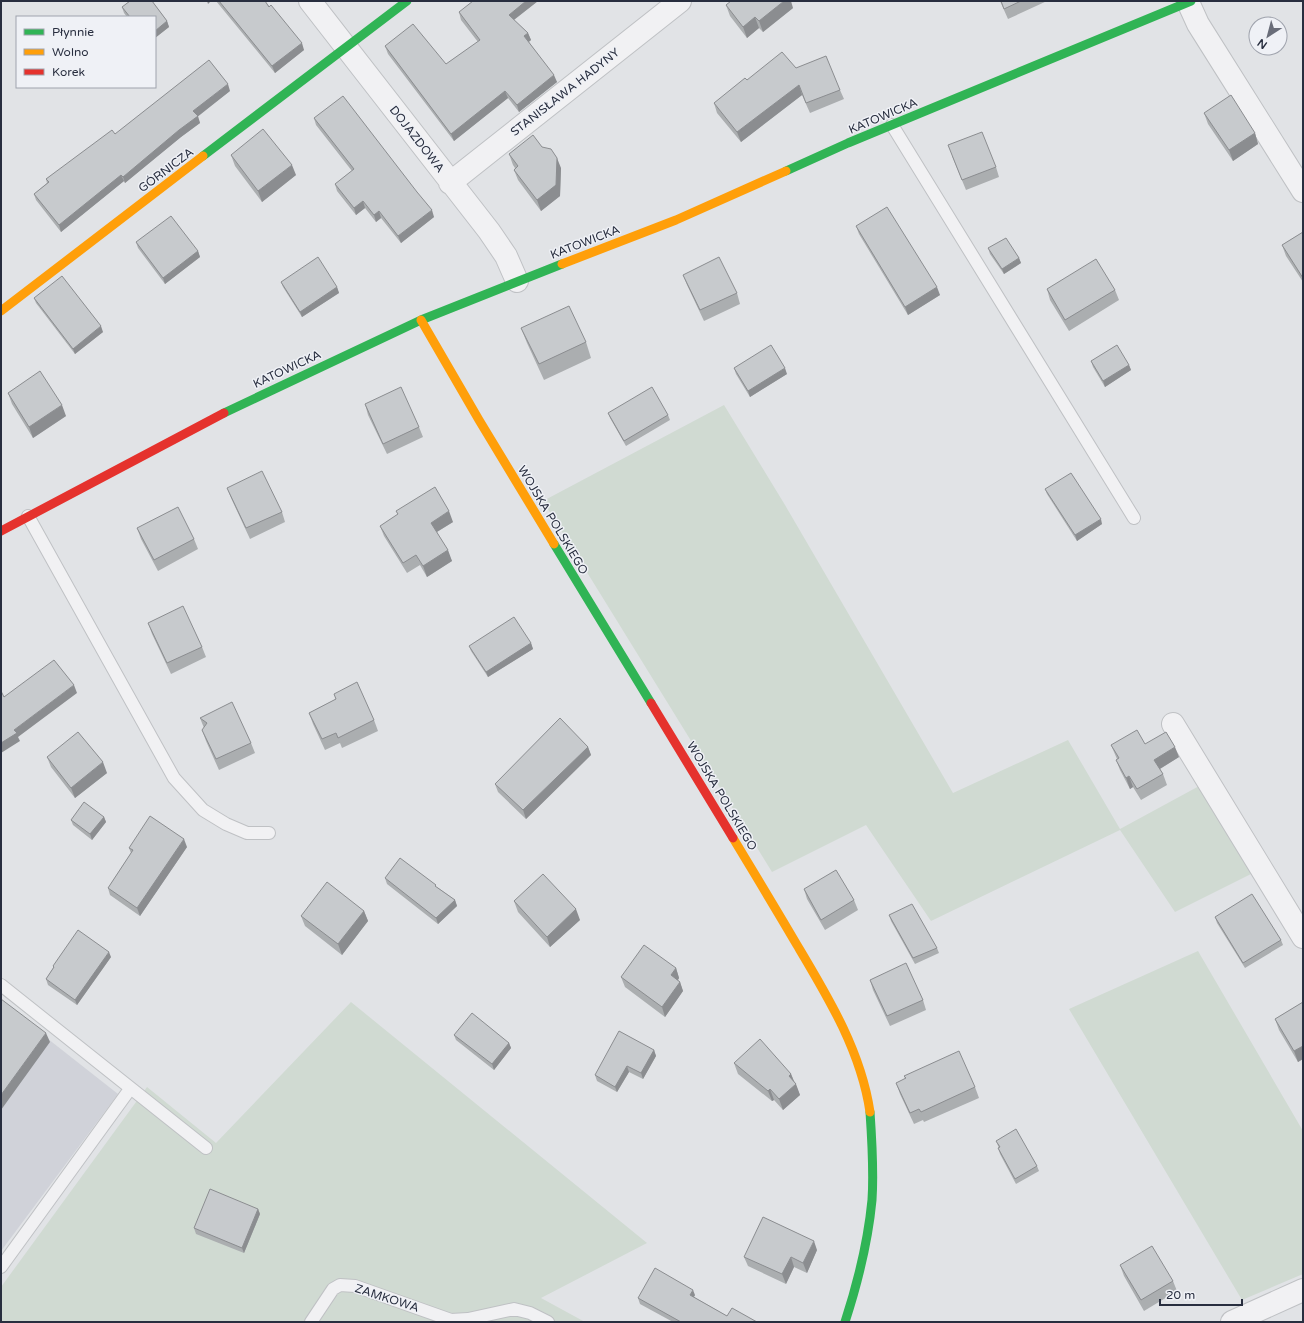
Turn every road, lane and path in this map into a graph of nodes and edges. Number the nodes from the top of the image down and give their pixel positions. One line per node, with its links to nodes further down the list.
1 (310, 1): 5 (street, DOJAZDOWA)
2 (407, 1): 5 (street, GÓRNICZA)
3 (680, 1): 7 (street, STANISŁAWA HADYNY)
4 (1189, 2): 6 (street, KATOWICKA); 8 (street)
5 (346, 49): 7 (street, DOJAZDOWA); 10 (street, GÓRNICZA)
6 (892, 125): 9 (street, KATOWICKA); 13 (lane)
7 (450, 183): 9 (street, DOJAZDOWA)
8 (1303, 191)
9 (517, 281): 11 (street, KATOWICKA)
10 (1, 311)
11 (421, 320): 12 (street, KATOWICKA); 25 (street, WOJSKA POLSKIEGO)
12 (28, 516): 14 (street, KATOWICKA); 16 (lane)
13 (1134, 518)
14 (1, 531)
15 (1173, 724): 17 (street)
16 (268, 833)
17 (1303, 937)
18 (1, 985): 19 (lane)
19 (130, 1089): 20 (lane); 21 (lane)
20 (206, 1148)
21 (1, 1267)
22 (1303, 1290): 26 (street)
23 (311, 1322): 24 (lane, ZAMKOWA)
24 (548, 1322)
25 (845, 1322)
26 (1232, 1322)

